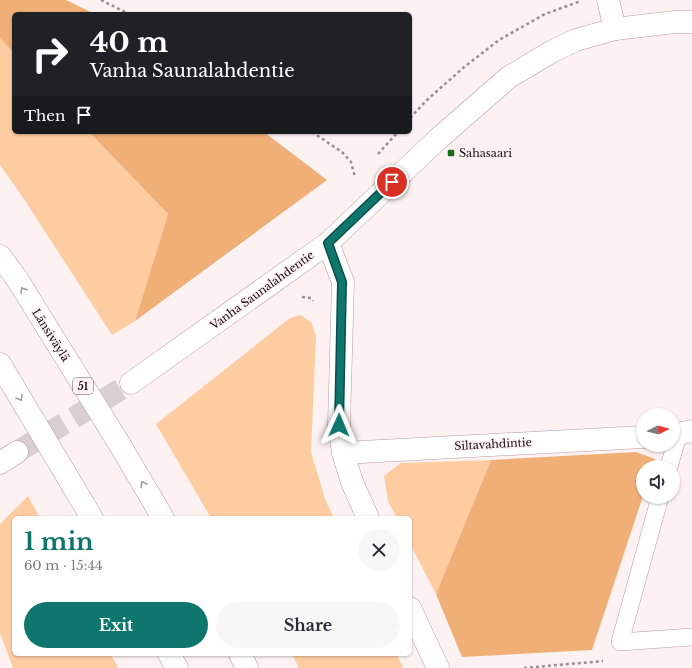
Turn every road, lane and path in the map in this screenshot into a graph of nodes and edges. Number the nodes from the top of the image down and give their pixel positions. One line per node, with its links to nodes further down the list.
1 (101, 0): 4 (path)
2 (583, 0): 7 (path)
3 (608, 0): 6 (main road)
4 (125, 12)
5 (692, 22): 6 (main road, Vanha Saunalahdentie)
6 (615, 29): 10 (main road, Vanha Saunalahdentie)
7 (412, 116)
8 (315, 134): 9 (path)
9 (356, 179)
10 (328, 243): 13 (main road, Vanha Saunalahdentie); 16 (main road)
11 (0, 256): 20 (main road, Länsiväylä / 51, one-way to 11)
12 (0, 364): 19 (main road, one-way to 19)
13 (131, 383)
14 (681, 434): 17 (lane)
15 (636, 437): 16 (main road, Siltavahdintie)
16 (343, 453): 21 (main road)
17 (672, 460)
18 (658, 504): 23 (lane)
19 (91, 516)
20 (162, 516)
21 (367, 516)
22 (412, 612): 29 (main road)
23 (692, 637)
24 (170, 656): 27 (main road)
25 (241, 656): 28 (main road)
26 (608, 661): 30 (path)
27 (176, 668)
28 (247, 668)
29 (438, 668)
30 (524, 668)

